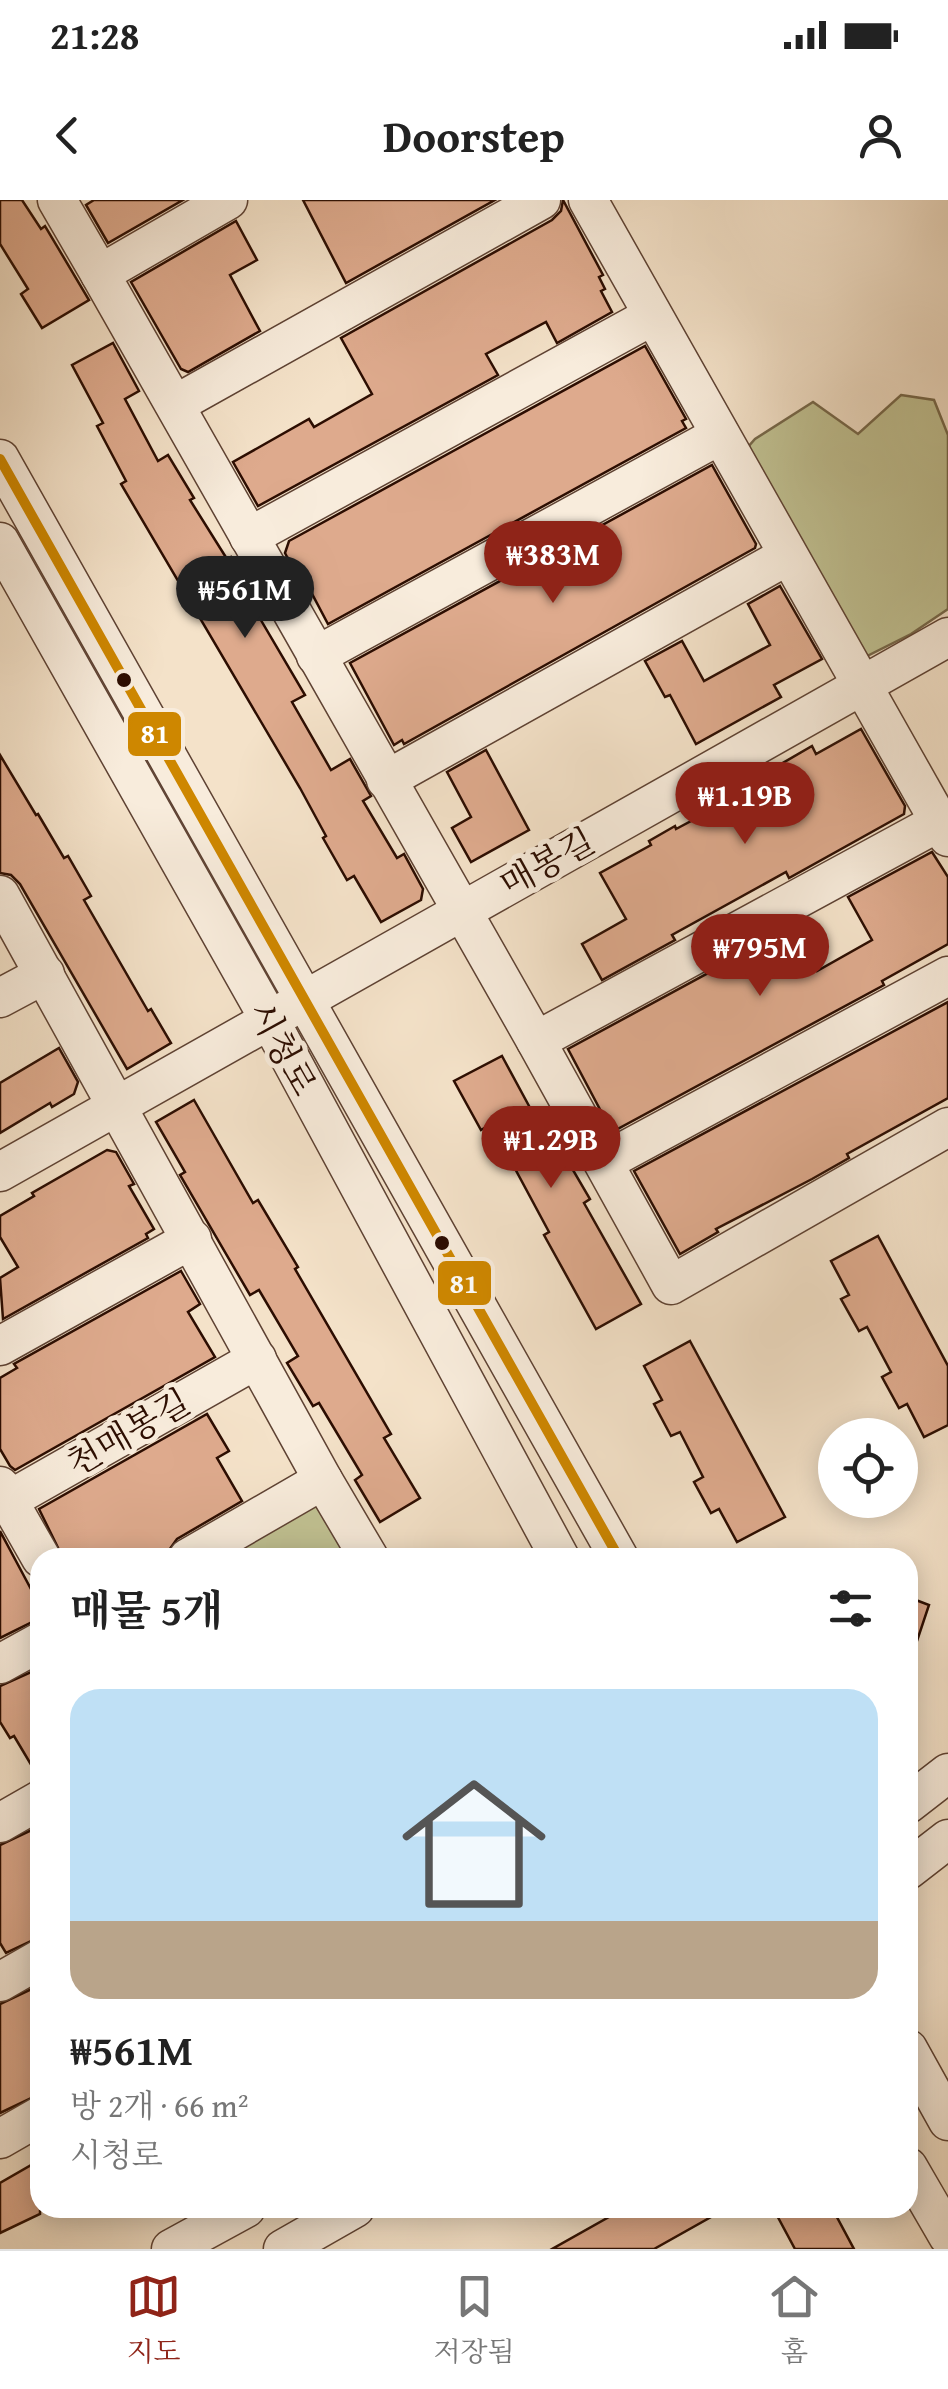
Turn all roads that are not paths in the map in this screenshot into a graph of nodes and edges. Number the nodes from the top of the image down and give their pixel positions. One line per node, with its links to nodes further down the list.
1 (57, 200): 5 (street, 매봉길)
2 (228, 200): 5 (street)
3 (541, 200): 7 (street)
4 (588, 200): 6 (street)
5 (100, 274): 7 (street, 매봉길)
6 (652, 316): 8 (street); 10 (street)
7 (176, 404): 10 (street, 매봉길)
8 (720, 434): 12 (street); 14 (street)
9 (0, 459): 23 (street, 시청로)
10 (250, 537): 14 (street, 매봉길)
11 (0, 542): 24 (street, 시청로)
12 (787, 556): 15 (street); 16 (street)
13 (948, 637): 15 (street, 매봉길)
14 (316, 656): 16 (street, 매봉길)
15 (862, 687): 17 (street); 19 (street, 매봉길)
16 (386, 780): 19 (street, 매봉길)
17 (944, 829): 25 (street)
18 (0, 895): 20 (street)
19 (460, 910): 23 (street); 25 (street, 매봉길)
20 (45, 974): 22 (street); 26 (street)
21 (948, 976): 28 (street)
22 (0, 998)
23 (305, 998): 24 (street); 39 (street, 시청로)
24 (269, 1019): 26 (street); 38 (street, 시청로)
25 (536, 1040): 28 (street, 매봉길)
26 (118, 1106): 29 (street); 30 (street)
27 (948, 1127): 28 (street, 매봉길)
28 (604, 1162)
29 (0, 1172)
30 (192, 1239): 31 (street); 32 (street)
31 (0, 1346)
32 (257, 1359): 33 (street); 34 (street, 천매봉길)
33 (323, 1480): 36 (street); 37 (street)
34 (3, 1497): 35 (street)
35 (35, 1548)
36 (205, 1548)
37 (363, 1548)
38 (555, 1548)
39 (612, 1548)
40 (30, 1648): 41 (street)
41 (0, 1664)
42 (948, 1773): 43 (street)
43 (918, 1796)
44 (30, 1806): 45 (street)
45 (0, 1824)
46 (948, 1839): 47 (street)
47 (918, 1862)
48 (30, 1965): 49 (street)
49 (0, 1982)
50 (918, 2067): 51 (street)
51 (948, 2121)
52 (30, 2122): 53 (street)
53 (0, 2139)
54 (918, 2184): 57 (street)
55 (228, 2218): 58 (street)
56 (337, 2218): 59 (street)
57 (948, 2236)
58 (171, 2249)
59 (283, 2249)

